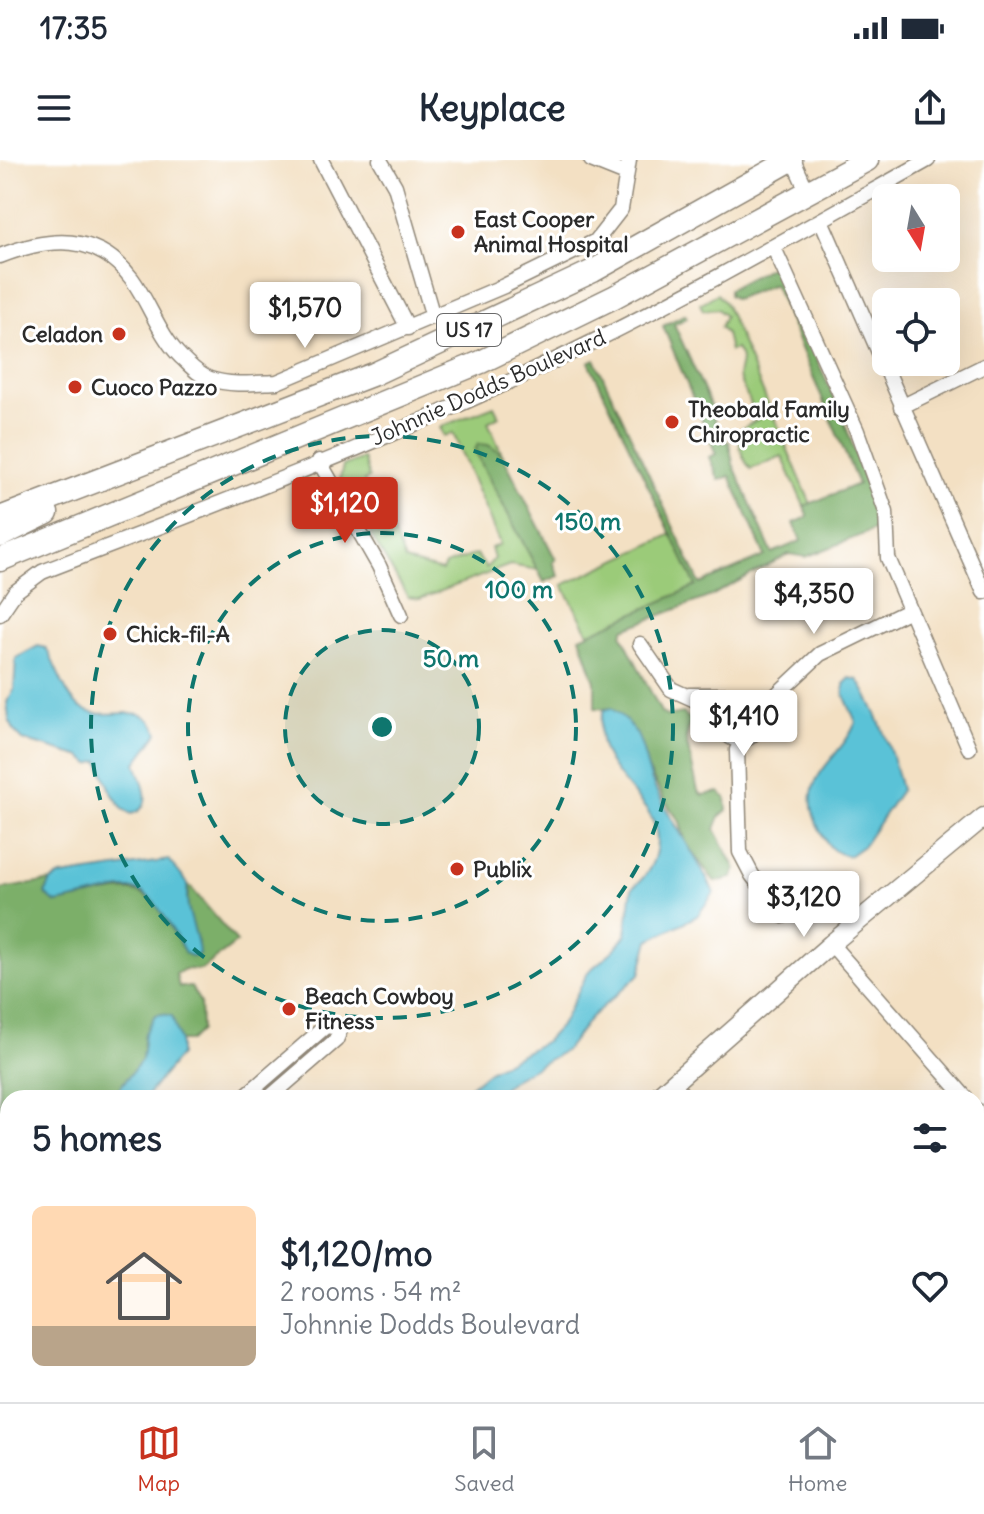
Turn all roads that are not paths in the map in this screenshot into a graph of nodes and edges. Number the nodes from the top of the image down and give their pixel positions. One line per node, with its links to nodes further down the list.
1 (321, 160): 13 (street)
2 (380, 160): 12 (street)
3 (591, 160): 7 (street)
4 (792, 160): 8 (street); 17 (highway, US 17)
5 (867, 160): 8 (highway, Johnnie Dodds Boulevard / US 17)
6 (928, 160): 9 (street, Johnnie Dodds Boulevard)
7 (627, 167): 12 (street)
8 (808, 193): 20 (highway, Johnnie Dodds Boulevard / US 17)
9 (821, 220): 10 (street, Johnnie Dodds Boulevard); 15 (street)
10 (774, 248): 16 (street, Johnnie Dodds Boulevard); 22 (street)
11 (0, 256): 13 (street)
12 (433, 317): 13 (street)
13 (408, 328)
14 (984, 366): 15 (street)
15 (901, 407): 21 (street)
16 (319, 461): 23 (street, Johnnie Dodds Boulevard); 24 (street)
17 (132, 467): 18 (highway, US 17); 19 (highway)
18 (0, 518)
19 (0, 536)
20 (0, 560)
21 (984, 592)
22 (908, 611): 27 (street); 30 (street)
23 (0, 614)
24 (401, 615)
25 (640, 644): 26 (street)
26 (681, 695): 27 (street); 28 (street)
27 (750, 710): 28 (street); 29 (street)
28 (724, 718): 29 (street)
29 (742, 740): 32 (street)
30 (969, 748)
31 (984, 817): 33 (main road)
32 (783, 916)
33 (831, 944): 34 (main road); 39 (street)
34 (672, 1083): 37 (main road); 38 (street)
35 (252, 1090): 36 (street)
36 (278, 1090)
37 (665, 1090)
38 (679, 1090)
39 (959, 1090)

